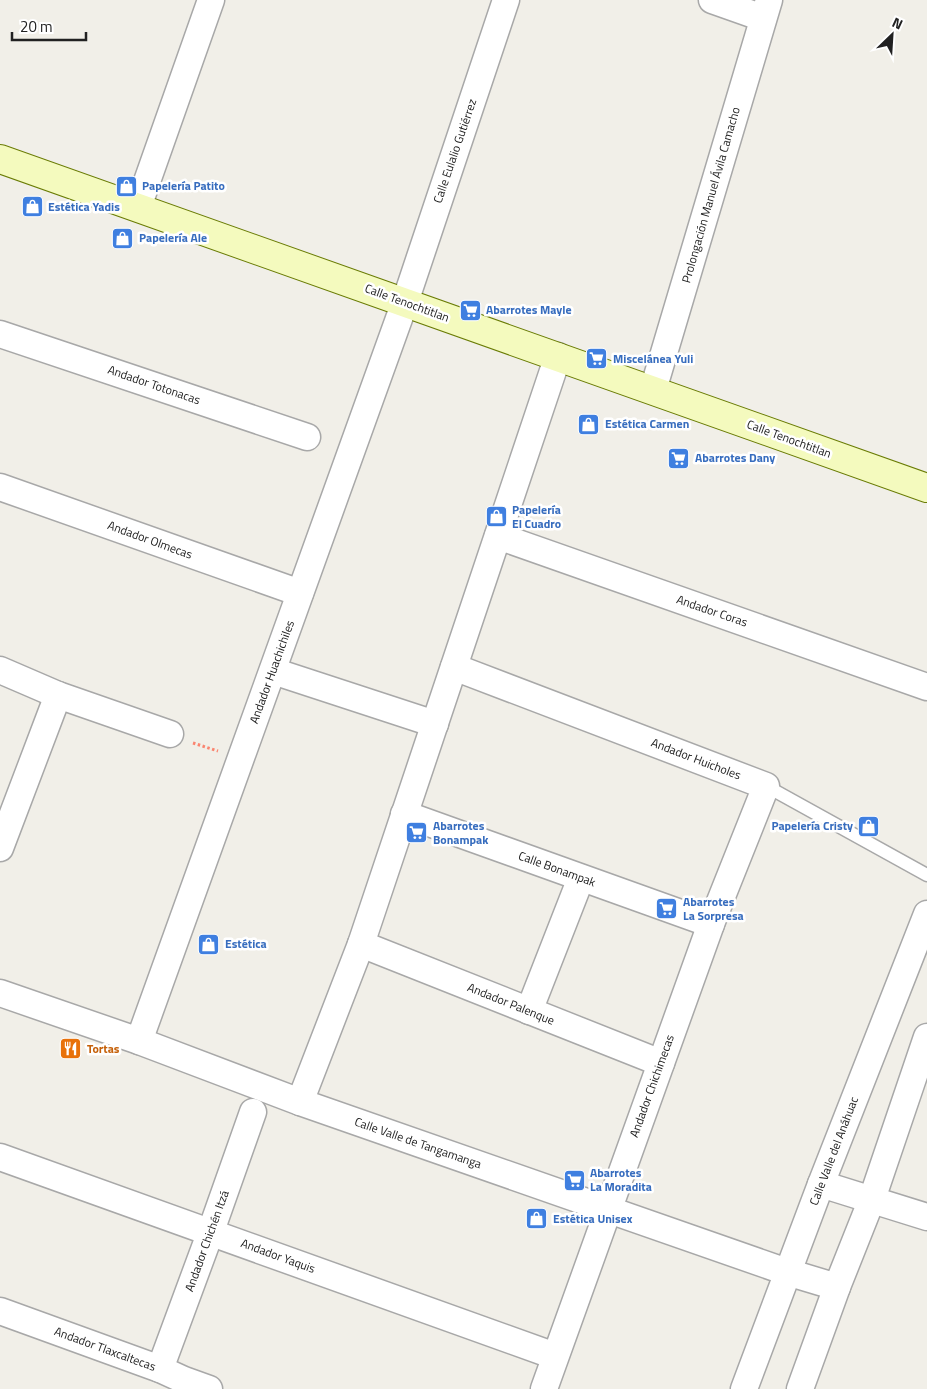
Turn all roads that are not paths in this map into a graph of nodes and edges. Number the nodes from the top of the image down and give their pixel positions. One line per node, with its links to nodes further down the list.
1 (211, 0): 6 (street)
2 (506, 0): 7 (street, Calle Eulalio Gutiérrez)
3 (712, 0): 4 (street)
4 (766, 9): 10 (street, Prolongación Manuel Ávila Camacho)
5 (0, 159): 6 (street, Calle Tenochtitlan)
6 (138, 208): 7 (street, Calle Tenochtitlan)
7 (405, 302): 9 (street, Calle Tenochtitlan); 15 (street, Andador Huachichiles)
8 (0, 334): 11 (street, Andador Totonacas)
9 (558, 356): 10 (street, Calle Tenochtitlan); 14 (street)
10 (653, 390): 13 (street, Calle Tenochtitlan)
11 (307, 437)
12 (0, 487): 15 (street, Andador Olmecas)
13 (927, 488)
14 (498, 536): 16 (street); 19 (street, Andador Coras)
15 (300, 593): 18 (street, Andador Huachichiles)
16 (454, 667): 21 (street); 23 (street, Andador Huicholes)
17 (0, 670): 20 (street)
18 (273, 671): 21 (street); 34 (street, Andador Huachichiles)
19 (927, 687)
20 (58, 695): 22 (street); 25 (street)
21 (435, 724): 24 (street)
22 (170, 734)
23 (766, 786): 26 (lane, Andador Huicholes); 29 (street, Andador Chichimecas)
24 (404, 814): 27 (street, Calle Bonampak); 30 (street)
25 (0, 848)
26 (927, 875)
27 (582, 878): 29 (street, Calle Bonampak); 32 (street)
28 (927, 914): 39 (street, Calle Valle del Anáhuac)
29 (711, 924): 35 (street, Andador Chichimecas)
30 (361, 944): 32 (street, Andador Palenque); 36 (street)
31 (0, 993): 34 (street, Calle Valle de Tangamanga)
32 (529, 1011): 35 (street, Andador Palenque)
33 (927, 1037): 40 (street)
34 (139, 1041): 36 (street, Calle Valle de Tangamanga)
35 (661, 1063): 41 (street, Andador Chichimecas)
36 (300, 1102): 41 (street, Calle Valle de Tangamanga)
37 (253, 1112): 43 (street, Andador Chichén Itzá)
38 (0, 1157): 43 (street, Andador Yaquis)
39 (821, 1184): 40 (street); 44 (street, Calle Valle del Anáhuac)
40 (872, 1199): 42 (street); 45 (street)
41 (608, 1208): 44 (street, Calle Valle de Tangamanga); 47 (street, Andador Chichimecas)
42 (927, 1217)
43 (211, 1232): 47 (street, Andador Yaquis); 48 (street, Andador Chichén Itzá)
44 (787, 1272): 45 (street, Calle Valle de Tangamanga); 52 (street, Calle Valle del Anáhuac)
45 (837, 1287): 53 (street)
46 (0, 1311): 48 (street, Andador Tlaxcaltecas)
47 (555, 1356): 51 (street, Andador Chichimecas)
48 (160, 1369): 49 (street, Andador Tlaxcaltecas)
49 (182, 1385): 50 (street, Andador Tlaxcaltecas)
50 (208, 1389)
51 (544, 1389)
52 (744, 1389)
53 (800, 1389)

